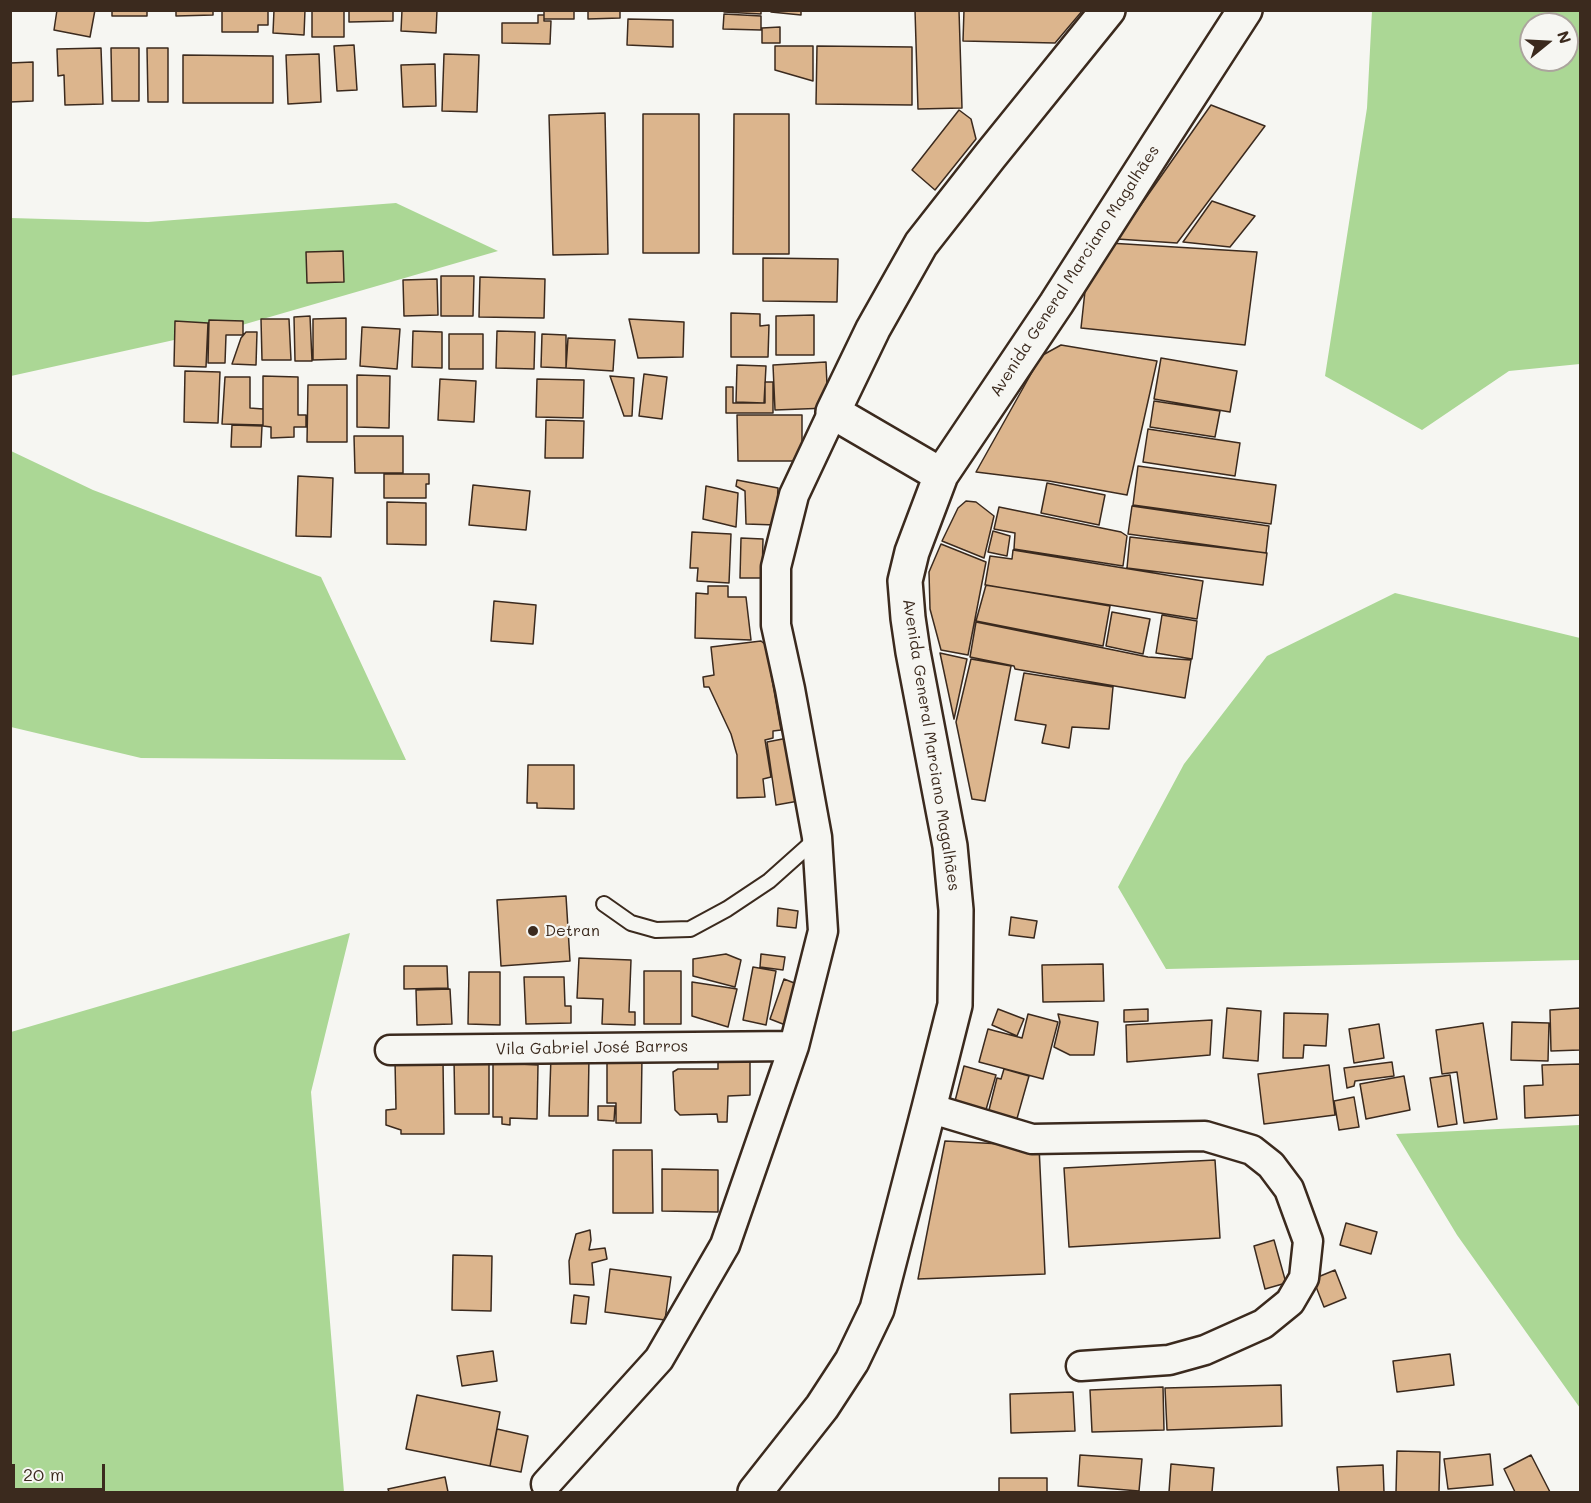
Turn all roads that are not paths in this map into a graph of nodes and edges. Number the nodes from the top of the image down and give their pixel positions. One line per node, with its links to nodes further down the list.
1 (1108, 10): 3 (street)
2 (1245, 10): 4 (street, Avenida General Marciano Magalhães)
3 (833, 412): 4 (street); 5 (street)
4 (940, 475): 9 (street, Avenida General Marciano Magalhães)
5 (818, 837): 6 (lane); 7 (street)
6 (604, 904)
7 (794, 1046): 8 (street, Vila Gabriel José Barros); 11 (street)
8 (390, 1050)
9 (929, 1108): 10 (street); 12 (street, Avenida General Marciano Magalhães)
10 (1081, 1366)
11 (546, 1484)
12 (755, 1492)

